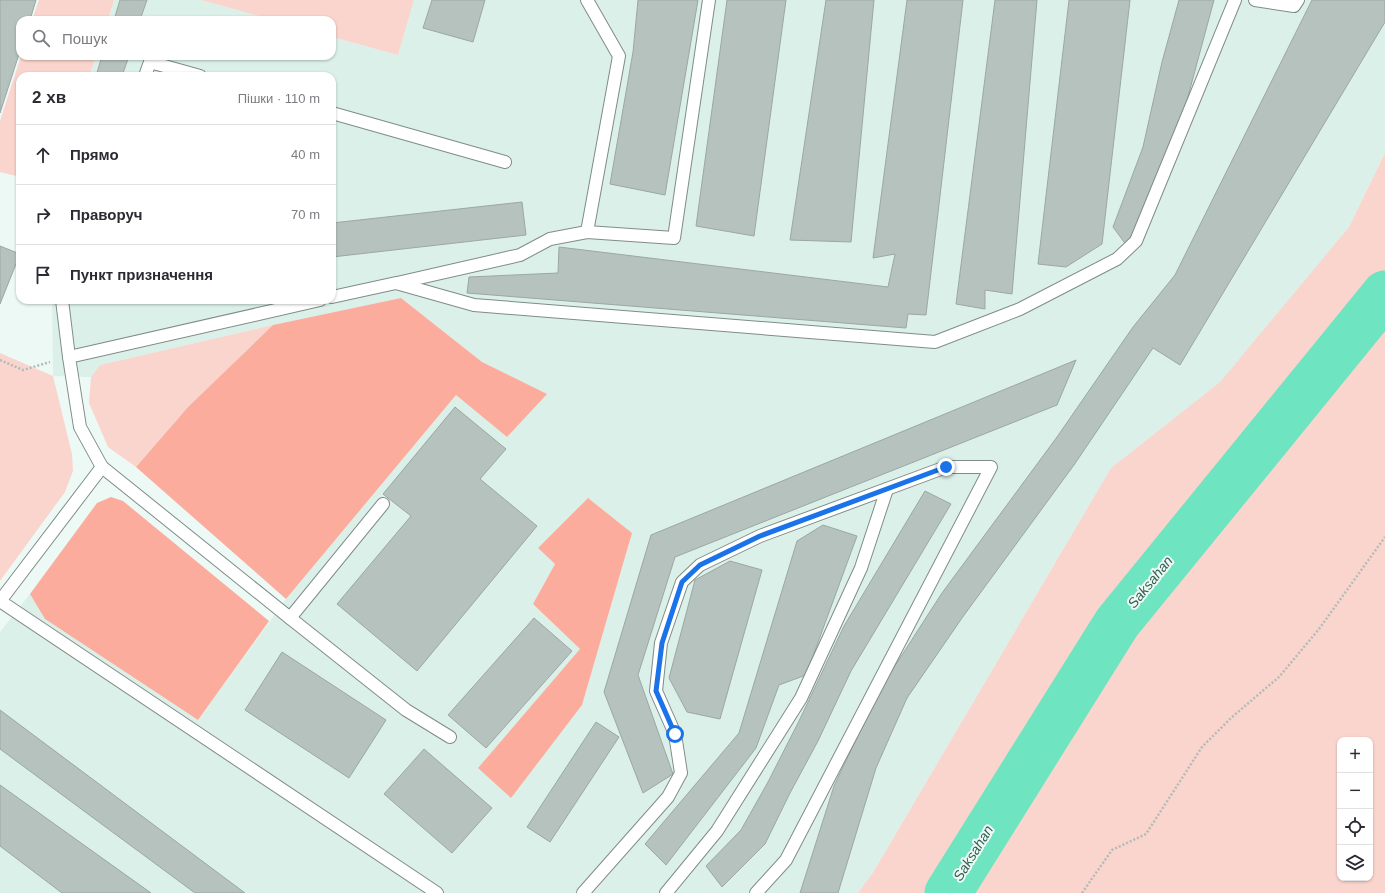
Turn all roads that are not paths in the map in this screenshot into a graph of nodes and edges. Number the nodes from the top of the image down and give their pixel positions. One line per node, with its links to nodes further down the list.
1 (587, 0): 10 (lane)
2 (709, 0): 10 (lane)
3 (1235, 0): 11 (lane)
4 (1256, 0): 5 (lane)
5 (1298, 0)
6 (146, 72): 7 (lane)
7 (186, 72)
8 (336, 114): 9 (lane)
9 (505, 162)
10 (587, 232): 11 (lane)
11 (396, 283): 12 (lane)
12 (336, 296)
13 (62, 304): 15 (lane)
14 (302, 304): 15 (lane)
15 (68, 357): 16 (lane)
16 (102, 467): 19 (lane); 20 (lane)
17 (887, 489): 23 (lane); 24 (lane); 25 (lane)
18 (383, 504): 20 (lane)
19 (0, 601): 22 (lane)
20 (290, 618): 21 (lane)
21 (450, 737)
22 (437, 893)
23 (582, 893)
24 (666, 893)
25 (756, 893)

